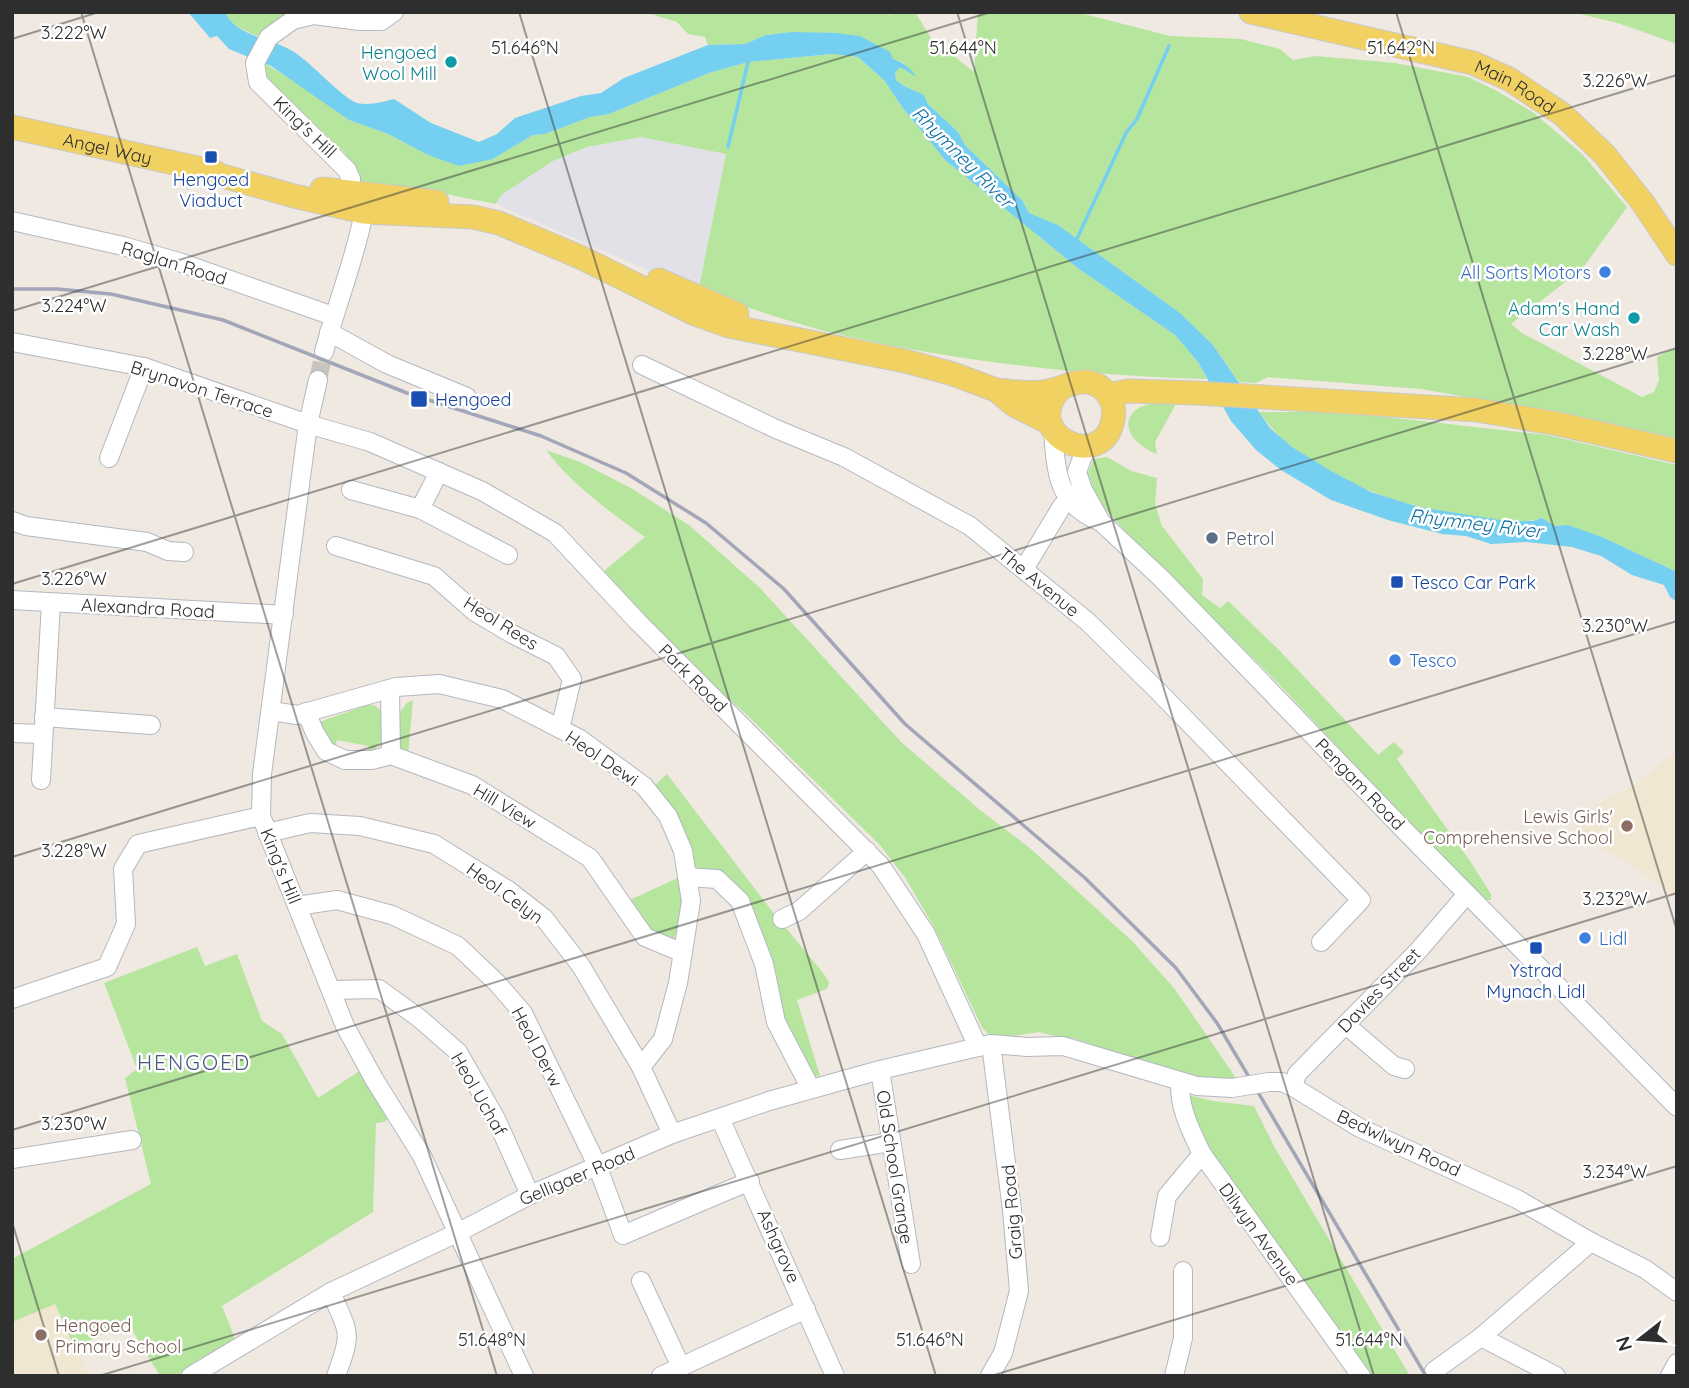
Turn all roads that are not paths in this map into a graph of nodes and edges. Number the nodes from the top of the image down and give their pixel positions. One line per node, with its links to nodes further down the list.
1 (394, 12): 5 (street, King's Hill)
2 (1251, 12): 8 (main road, Main Road)
3 (12, 127): 4 (main road, Angel Way)
4 (201, 170): 5 (main road); 6 (main road)
5 (350, 193): 11 (main road)
6 (364, 212): 9 (street); 11 (main road)
7 (12, 221): 9 (street, Raglan Road)
8 (1677, 254)
9 (331, 324): 12 (street); 19 (street, Raglan Road)
10 (12, 342): 14 (street, Brynavon Terrace)
11 (811, 342): 17 (main road)
12 (324, 352)
13 (642, 365): 35 (street, The Avenue)
14 (144, 368): 20 (street, Brynavon Terrace); 24 (street)
15 (318, 380): 20 (street, King's Hill)
16 (1062, 387): 17 (main road); 18 (main road); 21 (main road)
17 (996, 390): 21 (main road)
18 (1108, 395): 22 (main road); 23 (main road)
19 (467, 397)
20 (308, 424): 25 (street, Park Road); 38 (street, King's Hill)
21 (1051, 427): 22 (main road); 28 (street)
22 (1089, 446): 26 (street)
23 (1677, 451)
24 (109, 458)
25 (439, 472): 29 (street); 49 (street, Park Road)
26 (1081, 483): 28 (street); 31 (street, Pengam Road)
27 (351, 490): 29 (street)
28 (1069, 499): 31 (street, Pengam Road); 35 (street)
29 (420, 509): 34 (street)
30 (12, 521): 33 (street)
31 (1101, 522): 51 (street, Pengam Road)
32 (335, 546): 44 (street, Heol Rees)
33 (184, 552)
34 (508, 555)
35 (1024, 569): 54 (street, The Avenue)
36 (12, 600): 37 (street, Alexandra Road)
37 (51, 603): 38 (street, Alexandra Road); 42 (street)
38 (284, 615): 40 (street, King's Hill)
39 (390, 689): 41 (street, Heol Dewi); 44 (street, Heol Dewi); 46 (street)
40 (271, 711): 41 (street, Heol Dewi); 48 (street, King's Hill)
41 (306, 712): 46 (street, Hill View)
42 (44, 726): 43 (street); 45 (street); 47 (street)
43 (151, 726)
44 (560, 729): 50 (street, Heol Dewi)
45 (12, 733)
46 (391, 755): 55 (street, Hill View)
47 (41, 780)
48 (264, 825): 52 (street, King's Hill); 57 (street, Heol Celyn); 60 (street, Heol Celyn)
49 (867, 851): 53 (street); 59 (street, Park Road)
50 (687, 877): 55 (street, Heol Dewi); 65 (street)
51 (1467, 894): 58 (street, Davies Street); 66 (street, Pengam Road)
52 (297, 906): 56 (street, King's Hill); 74 (street, Heol Derw)
53 (782, 919)
54 (1321, 942)
55 (683, 953): 60 (street, Heol Dewi)
56 (331, 990): 76 (street, Heol Uchaf); 77 (street, King's Hill)
57 (12, 999)
58 (1346, 1025): 61 (street); 64 (street, Davies Street)
59 (985, 1046): 62 (street, Gelligaer Road); 63 (street, Bedwlwyn Road); 95 (street, Graig Road)
60 (641, 1067): 68 (street, Heol Celyn)
61 (1405, 1069)
62 (880, 1070): 65 (street, Gelligaer Road); 70 (street, Old School Grange)
63 (1189, 1084): 64 (street, Bedwlwyn Road, bridge); 72 (street, Dilwyn Avenue)
64 (1293, 1087): 79 (street, Bedwlwyn Road)
65 (811, 1089): 67 (street, Gelligaer Road)
66 (1677, 1107)
67 (720, 1118): 68 (street, Gelligaer Road); 75 (street, Ashgrove)
68 (672, 1135): 74 (street, Gelligaer Road)
69 (132, 1140): 73 (street)
70 (891, 1142): 71 (street); 80 (street, Old School Grange)
71 (840, 1150)
72 (1202, 1154): 78 (street); 97 (street, Dilwyn Avenue)
73 (12, 1159)
74 (597, 1165): 75 (street, Heol Derw); 76 (street, Gelligaer Road)
75 (750, 1181): 85 (street, Ashgrove)
76 (530, 1195): 77 (street, Gelligaer Road)
77 (457, 1233): 83 (street, Gelligaer Road); 92 (street, King's Hill)
78 (1160, 1237)
79 (1591, 1242): 84 (street, Bedwlwyn Road); 86 (street)
80 (911, 1264)
81 (1183, 1271): 96 (street)
82 (640, 1281): 88 (street)
83 (331, 1292): 90 (street, Gelligaer Road); 91 (street)
84 (1677, 1292)
85 (806, 1309): 88 (street); 94 (street, Ashgrove)
86 (1482, 1337): 89 (street); 98 (street)
87 (1677, 1363): 99 (street)
88 (681, 1367): 93 (street)
89 (1434, 1371)
90 (191, 1376)
91 (336, 1376)
92 (524, 1376)
93 (661, 1376)
94 (835, 1376)
95 (990, 1376)
96 (1174, 1376)
97 (1361, 1376)
98 (1556, 1376)
99 (1670, 1376)

